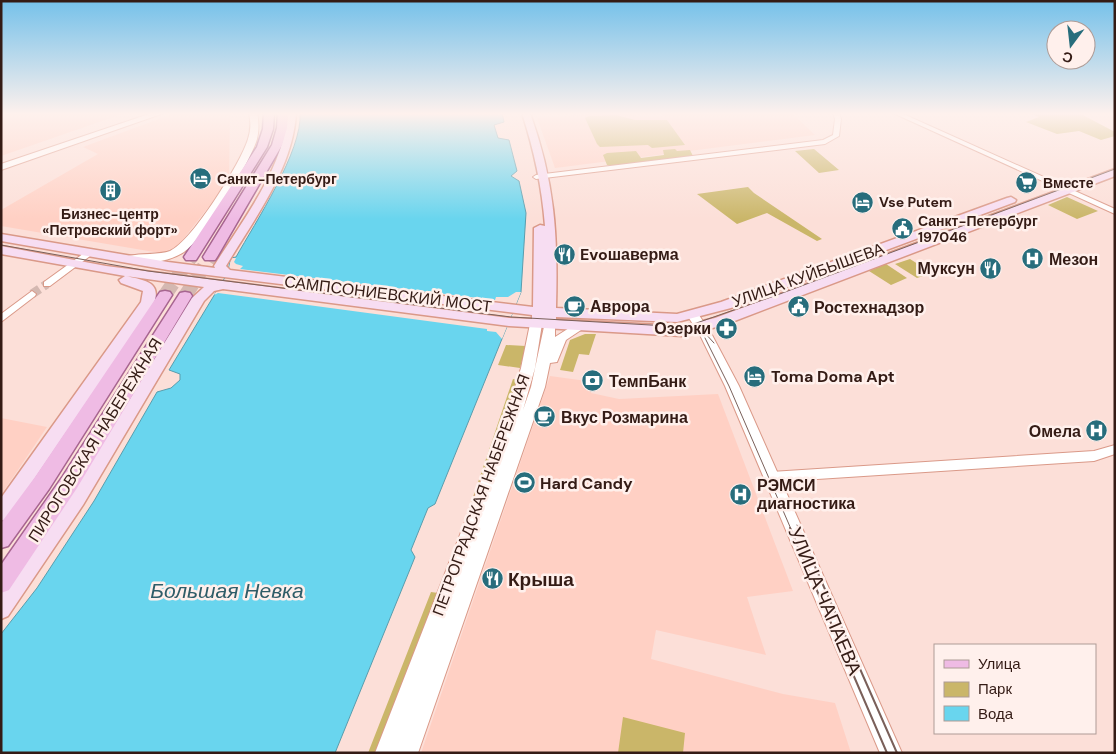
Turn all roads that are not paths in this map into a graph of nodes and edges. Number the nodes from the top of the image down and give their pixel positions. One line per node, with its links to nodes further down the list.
1 (58, 148): 11 (street)
2 (249, 148): 22 (street)
3 (261, 148): 20 (main road)
4 (275, 148): 21 (main road)
5 (287, 148): 25 (main road)
6 (531, 148): 13 (main road, ПЕТРОГРАДСКАЯ НАБЕРЕЖНАЯ)
7 (534, 148): 13 (main road, ПЕТРОГРАДСКАЯ НАБЕРЕЖНАЯ)
8 (775, 148): 13 (street)
9 (974, 148): 14 (street)
10 (1115, 162): 14 (main road, УЛИЦА КУЙБЫШЕВА)
11 (1, 169)
12 (1115, 172): 15 (main road, УЛИЦА КУЙБЫШЕВА)
13 (540, 177): 31 (main road, ПЕТРОГРАДСКАЯ НАБЕРЕЖНАЯ)
14 (1054, 184): 15 (street); 30 (main road, УЛИЦА КУЙБЫШЕВА)
15 (1068, 190): 16 (street); 34 (main road, УЛИЦА КУЙБЫШЕВА)
16 (1115, 212)
17 (1, 237): 19 (main road)
18 (1, 250): 23 (main road)
19 (90, 253): 22 (main road); 23 (street)
20 (191, 257)
21 (210, 257)
22 (125, 260): 25 (main road)
23 (75, 264): 24 (main road); 26 (street)
24 (106, 270): 25 (main road); 38 (main road)
25 (224, 280): 31 (main road, САМПСОНИЕВСКИЙ МОСТ); 41 (main road)
26 (47, 284)
27 (32, 294): 32 (street)
28 (166, 295): 39 (main road, ПИРОГОВСКАЯ НАБЕРЕЖНАЯ)
29 (186, 296): 40 (main road, ПИРОГОВСКАЯ НАБЕРЕЖНАЯ)
30 (693, 315): 31 (main road, УЛИЦА КУЙБЫШЕВА); 34 (street, УЛИЦА ЧАПАЕВА)
31 (543, 318): 33 (main road, УЛИЦА КУЙБЫШЕВА); 35 (street, ПЕТРОГРАДСКАЯ НАБЕРЕЖНАЯ); 42 (street, ПЕТРОГРАДСКАЯ НАБЕРЕЖНАЯ)
32 (1, 319)
33 (581, 326): 34 (main road, УЛИЦА КУЙБЫШЕВА); 35 (street)
34 (701, 327): 37 (street, УЛИЦА ЧАПАЕВА)
35 (544, 363): 43 (street, ПЕТРОГРАДСКАЯ НАБЕРЕЖНАЯ)
36 (1115, 449): 37 (street)
37 (771, 477): 44 (street, УЛИЦА ЧАПАЕВА)
38 (1, 513)
39 (1, 539)
40 (1, 583)
41 (1, 609)
42 (386, 753)
43 (407, 753)
44 (891, 753)

